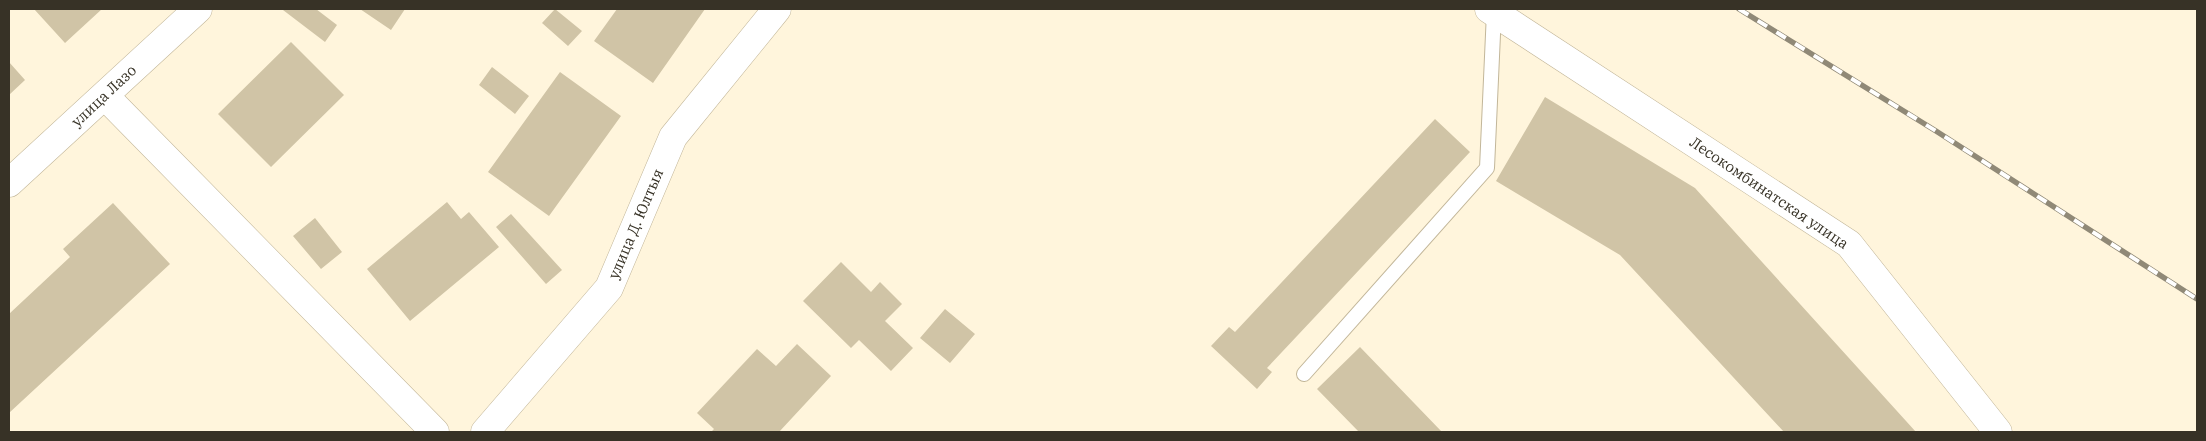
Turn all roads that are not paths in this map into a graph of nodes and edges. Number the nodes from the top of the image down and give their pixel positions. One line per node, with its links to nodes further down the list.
1 (198, 9): 4 (street, улица Лазо)
2 (777, 9): 8 (street, улица Д. Юлтыя)
3 (1492, 10): 6 (lane); 9 (street, Лесокомбинатская улица)
4 (105, 96): 5 (street, улица Лазо); 7 (street)
5 (9, 182)
6 (1304, 374)
7 (435, 432)
8 (485, 432)
9 (1998, 432)

